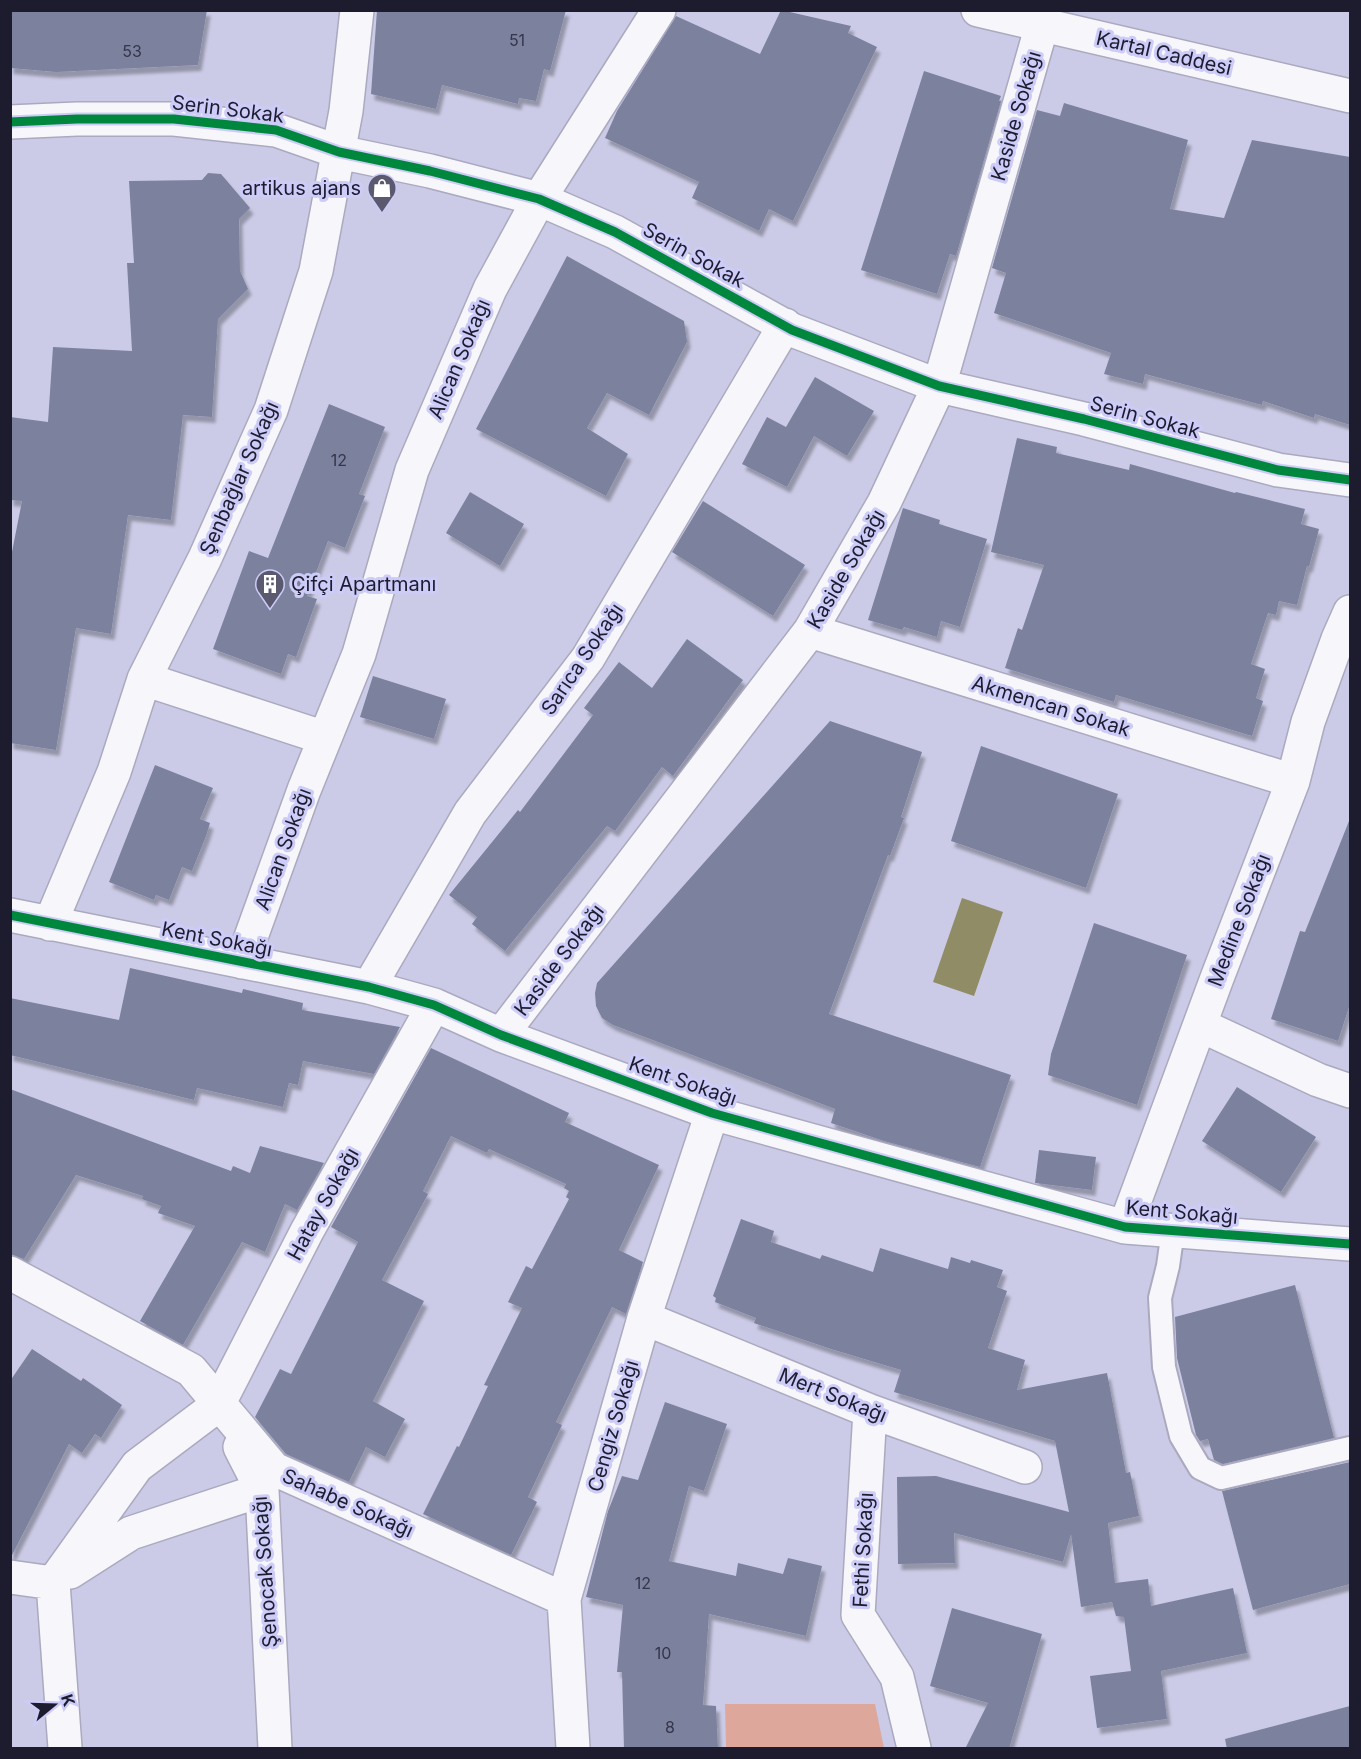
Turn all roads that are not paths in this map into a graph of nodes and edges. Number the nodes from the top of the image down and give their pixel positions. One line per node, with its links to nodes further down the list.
1 (357, 10): 7 (street, Şenbağlar Sokağı)
2 (659, 10): 8 (street, Alican Sokağı)
3 (998, 13): 4 (street, Kartal Caddesi)
4 (1042, 25): 5 (street, Kartal Caddesi); 10 (street, Kaside Sokağı)
5 (1350, 96)
6 (10, 122): 7 (street, Serin Sokak)
7 (339, 152): 8 (street, Serin Sokak); 14 (street, Şenbağlar Sokağı)
8 (539, 199): 9 (street, Serin Sokak); 15 (street, Alican Sokağı)
9 (785, 325): 10 (street, Serin Sokak); 20 (street, Sarıca Sokağı)
10 (939, 386): 11 (street, Serin Sokak); 12 (street, Kaside Sokağı)
11 (1350, 480)
12 (810, 631): 16 (street, Akmencan Sokak); 23 (street, Kaside Sokağı)
13 (1346, 631): 16 (street, Medine Sokağı)
14 (144, 679): 15 (street); 18 (street, Şenbağlar Sokağı)
15 (325, 738): 19 (street, Alican Sokağı)
16 (1293, 781): 22 (street, Medine Sokağı)
17 (10, 915): 18 (street, Kent Sokağı)
18 (50, 924): 19 (street, Kent Sokağı)
19 (242, 962): 20 (street, Kent Sokağı)
20 (369, 987): 21 (street, Kent Sokağı)
21 (434, 1005): 23 (street, Kent Sokağı); 31 (street, Hatay Sokağı)
22 (1200, 1025): 24 (street); 26 (street, Medine Sokağı)
23 (501, 1035): 25 (street, Kent Sokağı)
24 (1350, 1091)
25 (712, 1113): 26 (street, Kent Sokağı); 30 (street, Cengiz Sokağı)
26 (1125, 1227): 27 (street, Kent Sokağı)
27 (1173, 1230): 28 (street, Kent Sokağı); 33 (lane)
28 (1350, 1244)
29 (10, 1273): 31 (street, Sahabe Sokağı)
30 (644, 1318): 32 (street, Mert Sokağı); 38 (street, Cengiz Sokağı)
31 (218, 1405): 35 (street, Şenocak Sokağı); 37 (street); 38 (street, Sahabe Sokağı)
32 (870, 1411): 34 (street, Mert Sokağı); 42 (street, Fethi Sokağı)
33 (1350, 1448)
34 (1025, 1467)
35 (262, 1490): 37 (street); 40 (street, Şenocak Sokağı)
36 (10, 1577): 37 (street)
37 (53, 1583): 39 (street)
38 (564, 1599): 41 (street, Cengiz Sokağı)
39 (65, 1749)
40 (275, 1749)
41 (573, 1749)
42 (914, 1749)

